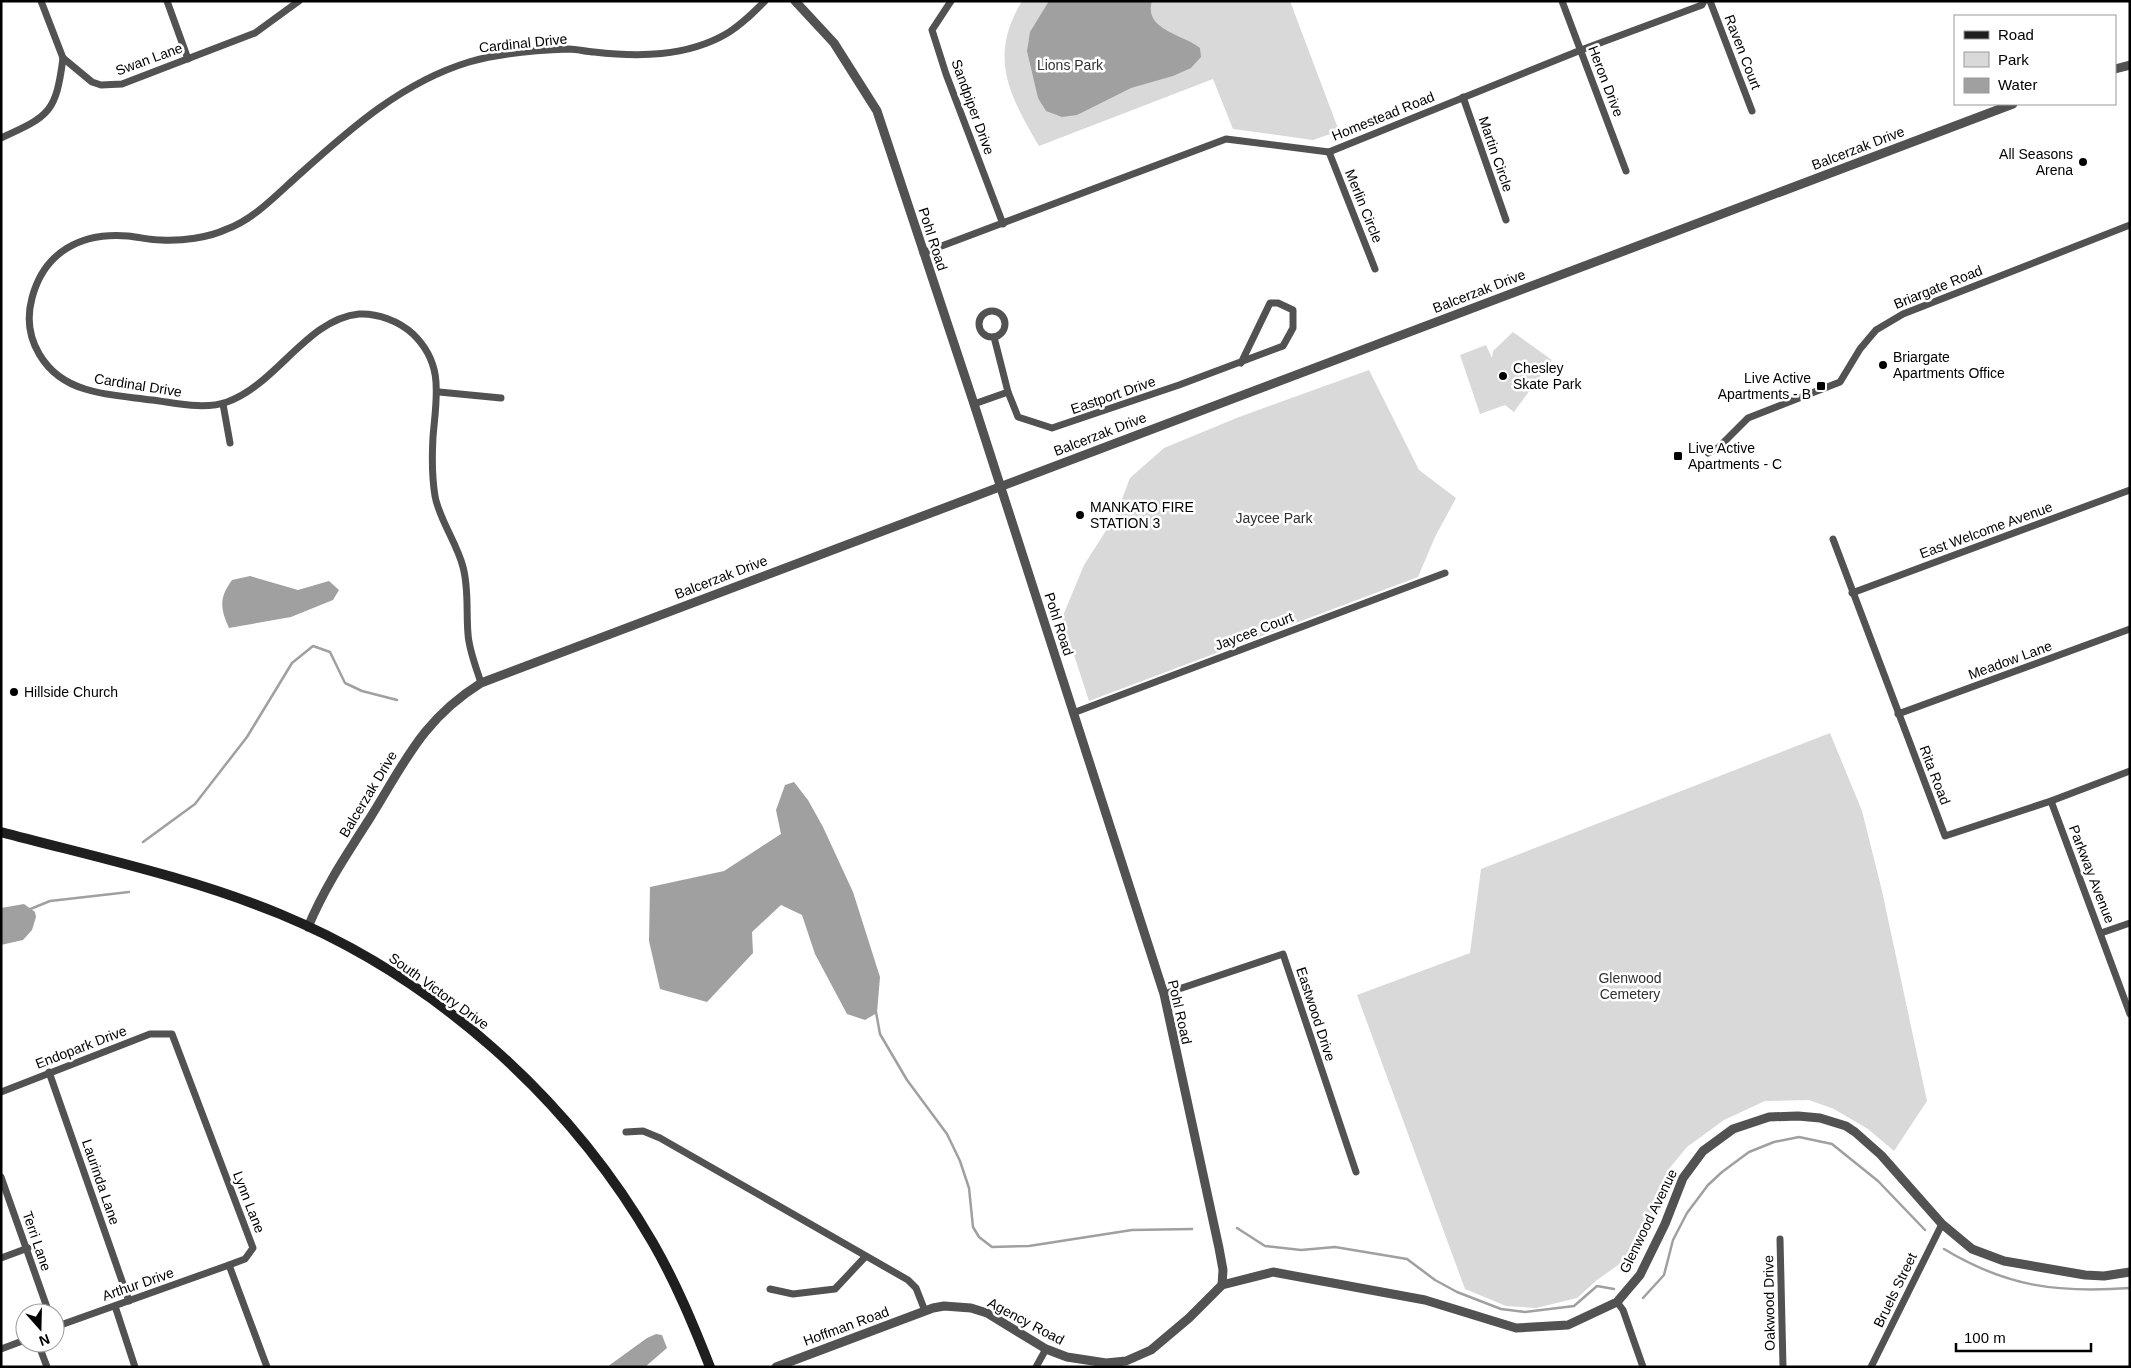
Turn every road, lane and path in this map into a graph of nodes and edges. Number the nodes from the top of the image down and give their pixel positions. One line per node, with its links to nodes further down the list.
1 (41, 1): 11 (street, Swan Lane)
2 (167, 1): 12 (street)
3 (299, 1): 12 (street, Swan Lane)
4 (764, 1): 31 (street, Cardinal Drive)
5 (795, 1): 24 (street, Pohl Road)
6 (951, 1): 22 (street, Sandpiper Drive)
7 (1562, 1): 10 (street, Heron Drive)
8 (1704, 1): 10 (street, Homestead Road)
9 (1710, 1): 17 (street, Raven Court)
10 (1581, 50): 15 (street, Homestead Road); 20 (street, Heron Drive)
11 (63, 58): 12 (street, Swan Lane); 18 (street)
12 (188, 59)
13 (2130, 65): 14 (street)
14 (2116, 69)
15 (1463, 97): 19 (street, Homestead Road); 21 (street, Martin Circle)
16 (2010, 105): 35 (street, Balcerzak Drive)
17 (1752, 112)
18 (1, 138)
19 (1329, 152): 22 (street, Homestead Road); 25 (street, Merlin Circle)
20 (1626, 170)
21 (1506, 220)
22 (1003, 224): 24 (street, Homestead Road)
23 (2130, 225): 34 (street, Briargate Road)
24 (923, 253): 32 (street, Pohl Road)
25 (1375, 270)
26 (994, 337): 29 (street, Eastport Drive)
27 (1241, 363): 27 (street, Eastport Drive); 29 (street, Eastport Drive)
28 (439, 392): 30 (street); 31 (street, Cardinal Drive); 41 (street, Cardinal Drive)
29 (1008, 392): 32 (street)
30 (501, 398)
31 (224, 404): 33 (street)
32 (974, 404): 35 (street, Pohl Road)
33 (230, 443)
34 (1708, 453)
35 (1000, 487): 41 (street, Balcerzak Drive); 42 (street, Pohl Road)
36 (2130, 490): 39 (street, East Welcome Avenue)
37 (1833, 539): 39 (street, Rita Road)
38 (1445, 573): 42 (street, Jaycee Court)
39 (1852, 593): 43 (street, Rita Road)
40 (2130, 629): 43 (street, Meadow Lane)
41 (481, 682): 48 (street, Balcerzak Drive)
42 (1073, 713): 50 (street, Pohl Road)
43 (1898, 714): 45 (street, Rita Road)
44 (2130, 771): 45 (street, Rita Road)
45 (2051, 801): 49 (street, Parkway Avenue)
46 (1, 832): 48 (main road, South Victory Drive)
47 (2130, 923): 49 (street)
48 (308, 927): 81 (main road, South Victory Drive)
49 (2101, 934): 51 (street, Parkway Avenue)
50 (1164, 994): 56 (street, Eastwood Drive); 65 (street, Pohl Road)
51 (2130, 1014)
52 (172, 1034): 53 (street, Endopark Drive); 63 (street, Lynn Lane)
53 (49, 1072): 54 (street, Endopark Drive); 67 (street, Laurinda Lane)
54 (1, 1092)
55 (626, 1132): 61 (street)
56 (1356, 1172)
57 (1, 1177): 60 (street, Terri Lane)
58 (1942, 1224): 64 (street, Glenwood Avenue); 68 (street, Glenwood Avenue); 86 (street, Bruels Street)
59 (1780, 1239): 85 (street, Oakwood Drive)
60 (28, 1248): 62 (street); 69 (street, Terri Lane)
61 (865, 1257): 66 (street); 71 (street)
62 (1, 1258)
63 (229, 1265): 67 (street, Arthur Drive); 80 (street)
64 (2130, 1272)
65 (1222, 1286): 68 (street, Glenwood Avenue); 77 (street, Glenwood Avenue)
66 (770, 1289)
67 (129, 1301): 70 (street, Arthur Drive)
68 (1618, 1302): 84 (street)
69 (46, 1303)
70 (114, 1306): 72 (street, Arthur Drive); 79 (street)
71 (925, 1311): 74 (street, Agency Road); 82 (street, Hoffman Road)
72 (65, 1323)
73 (15, 1344): 75 (street)
74 (1046, 1348): 77 (street, Agency Road); 83 (street)
75 (1, 1349)
76 (42, 1353): 78 (street)
77 (1106, 1365)
78 (47, 1367)
79 (135, 1367)
80 (267, 1367)
81 (710, 1367)
82 (776, 1367)
83 (1036, 1367)
84 (1643, 1367)
85 (1783, 1367)
86 (1871, 1367)

